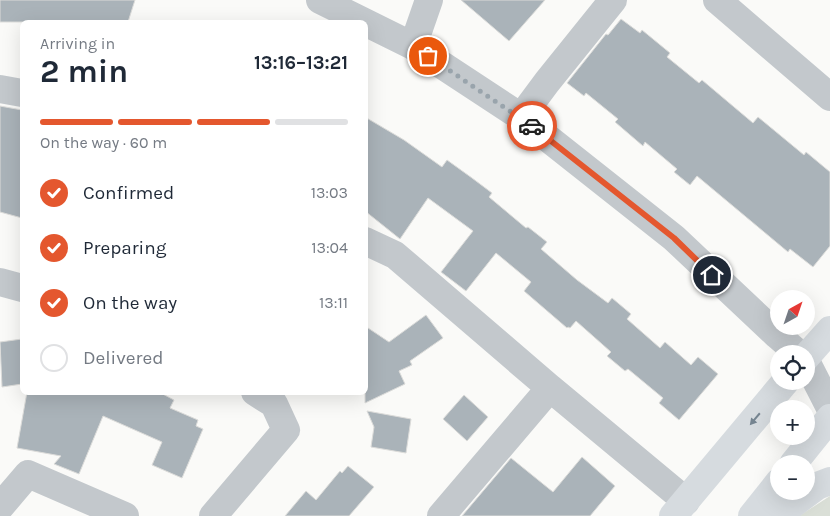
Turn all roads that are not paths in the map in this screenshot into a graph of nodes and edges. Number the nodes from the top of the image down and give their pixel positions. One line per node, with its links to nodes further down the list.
1 (320, 0): 5 (street)
2 (429, 0): 7 (street)
3 (613, 0): 11 (street)
4 (716, 0): 10 (street)
5 (360, 20)
6 (368, 24): 7 (street)
7 (413, 46): 11 (street)
8 (0, 89): 9 (street)
9 (20, 93)
10 (830, 97)
11 (521, 117): 16 (street)
12 (368, 242): 21 (street)
13 (0, 282): 14 (street)
14 (20, 287)
15 (830, 330): 17 (main road)
16 (789, 345)
17 (815, 348)
18 (815, 363): 19 (street)
19 (830, 369)
20 (815, 377): 24 (street)
21 (550, 388): 30 (street); 33 (street)
22 (778, 390): 30 (main road, one-way to 30)
23 (260, 395): 32 (street)
24 (830, 408)
25 (830, 418): 26 (main road)
26 (800, 455)
27 (830, 481): 35 (main road)
28 (770, 493): 34 (main road)
29 (0, 506): 31 (street)
30 (680, 508)
31 (125, 516)
32 (213, 516)
33 (440, 516)
34 (752, 516)
35 (777, 516)

